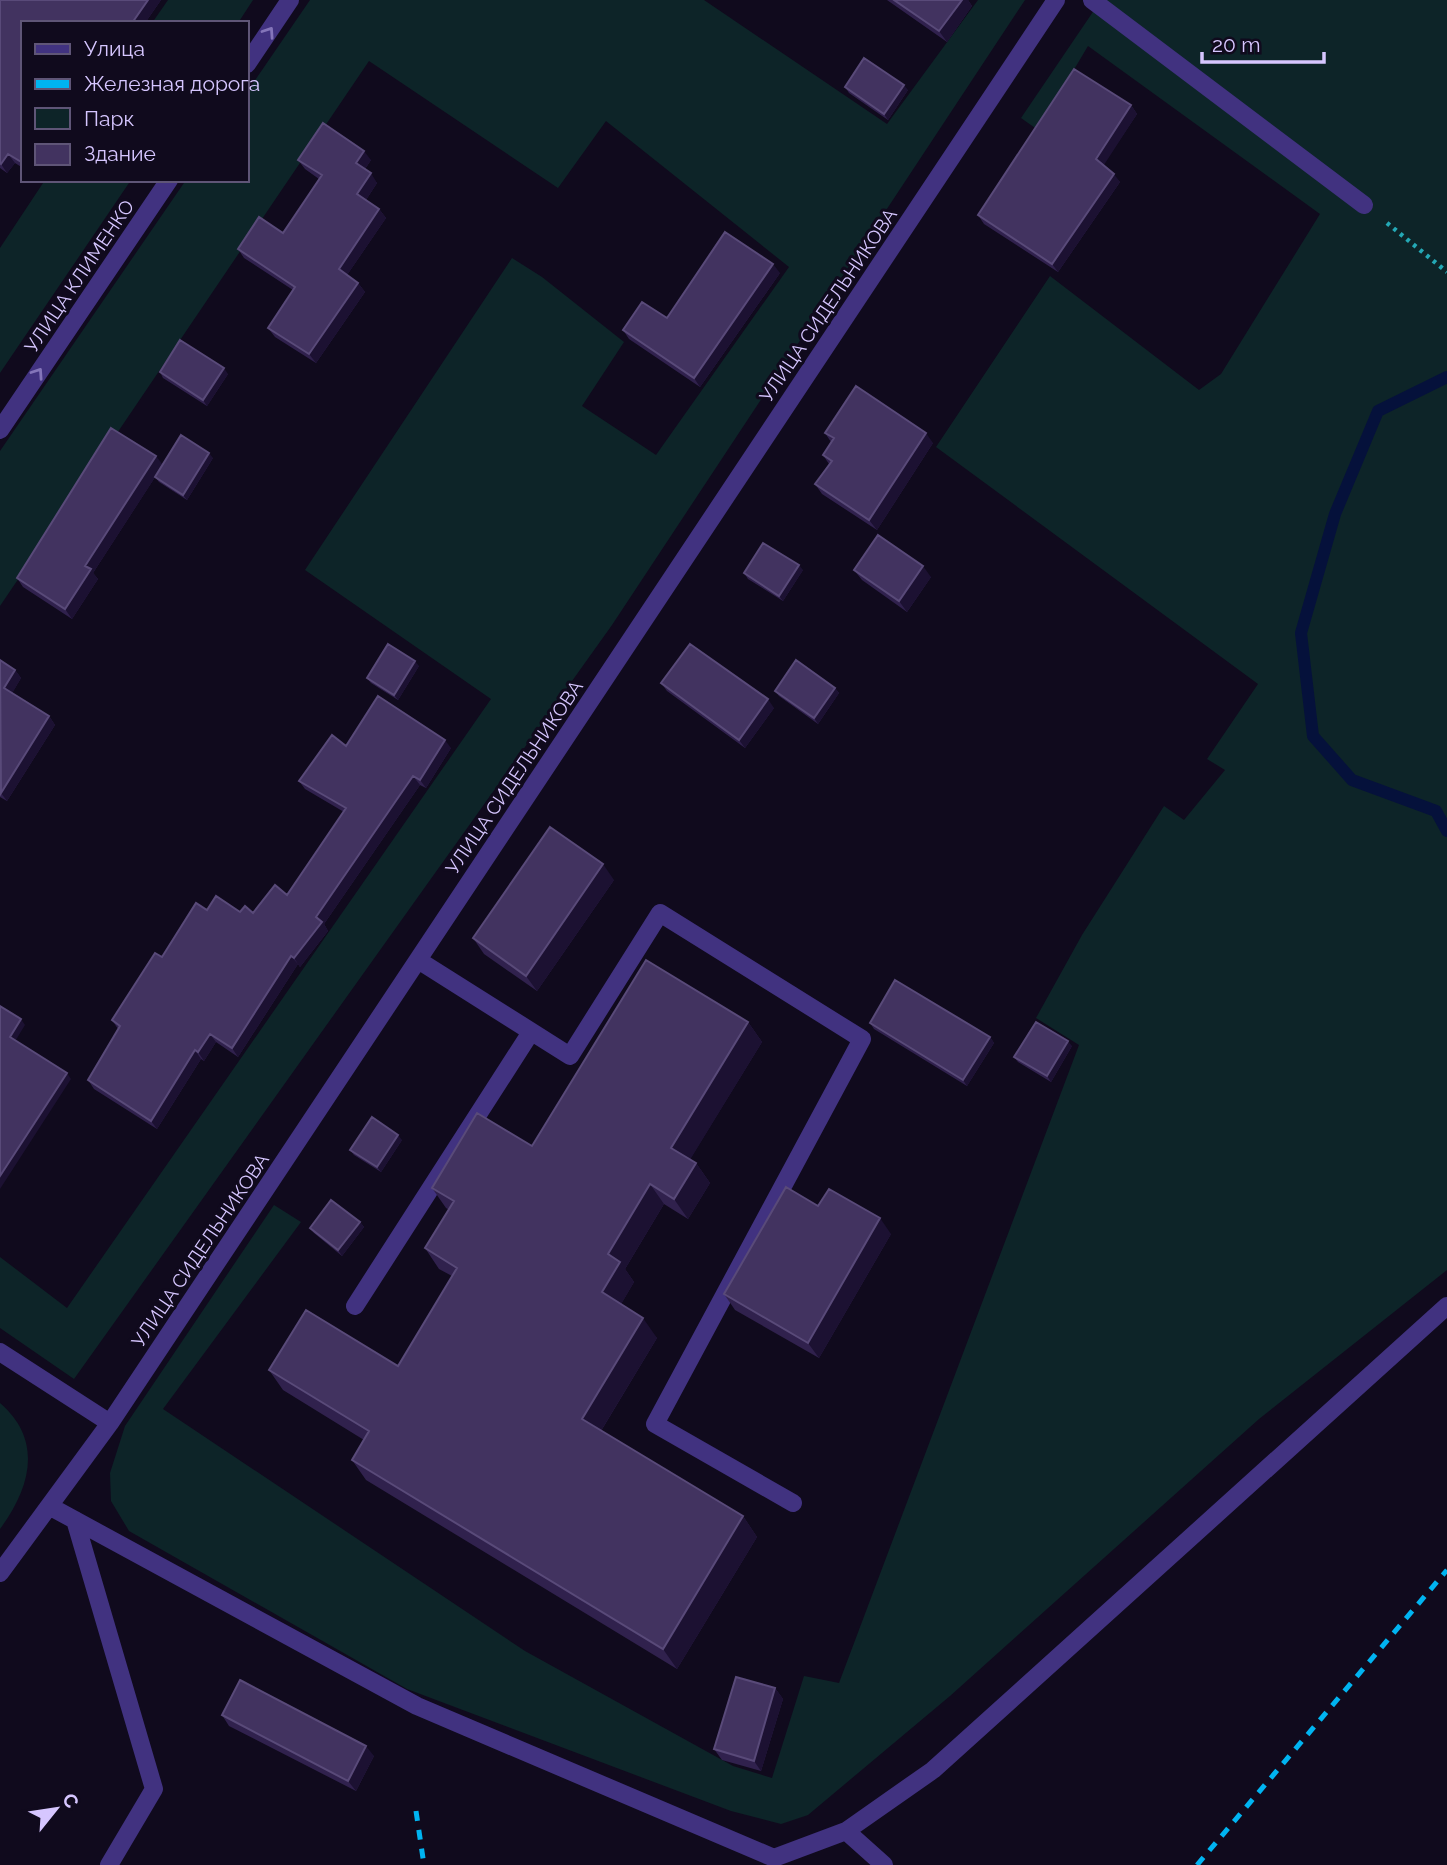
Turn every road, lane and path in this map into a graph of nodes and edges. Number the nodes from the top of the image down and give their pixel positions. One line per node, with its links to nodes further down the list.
1 (290, 0): 4 (street, one-way to 1)
2 (1056, 0): 9 (street, УЛИЦА СИДЕЛЬНИКОВА)
3 (1092, 0): 6 (street)
4 (248, 63)
5 (168, 182): 8 (street, УЛИЦА КЛИМЕНКО, one-way to 5)
6 (1364, 205): 7 (path)
7 (1447, 272)
8 (0, 430)
9 (418, 960): 10 (street); 14 (street, УЛИЦА СИДЕЛЬНИКОВА)
10 (531, 1032): 11 (street); 15 (street)
11 (355, 1306)
12 (1447, 1306): 19 (street)
13 (0, 1352): 14 (street)
14 (110, 1423): 16 (street, УЛИЦА СИДЕЛЬНИКОВА)
15 (793, 1503)
16 (49, 1506): 17 (street); 18 (street, УЛИЦА СИДЕЛЬНИКОВА)
17 (75, 1520): 19 (street); 20 (street)
18 (0, 1573)
19 (846, 1831): 21 (street)
20 (108, 1865)
21 (884, 1865)

